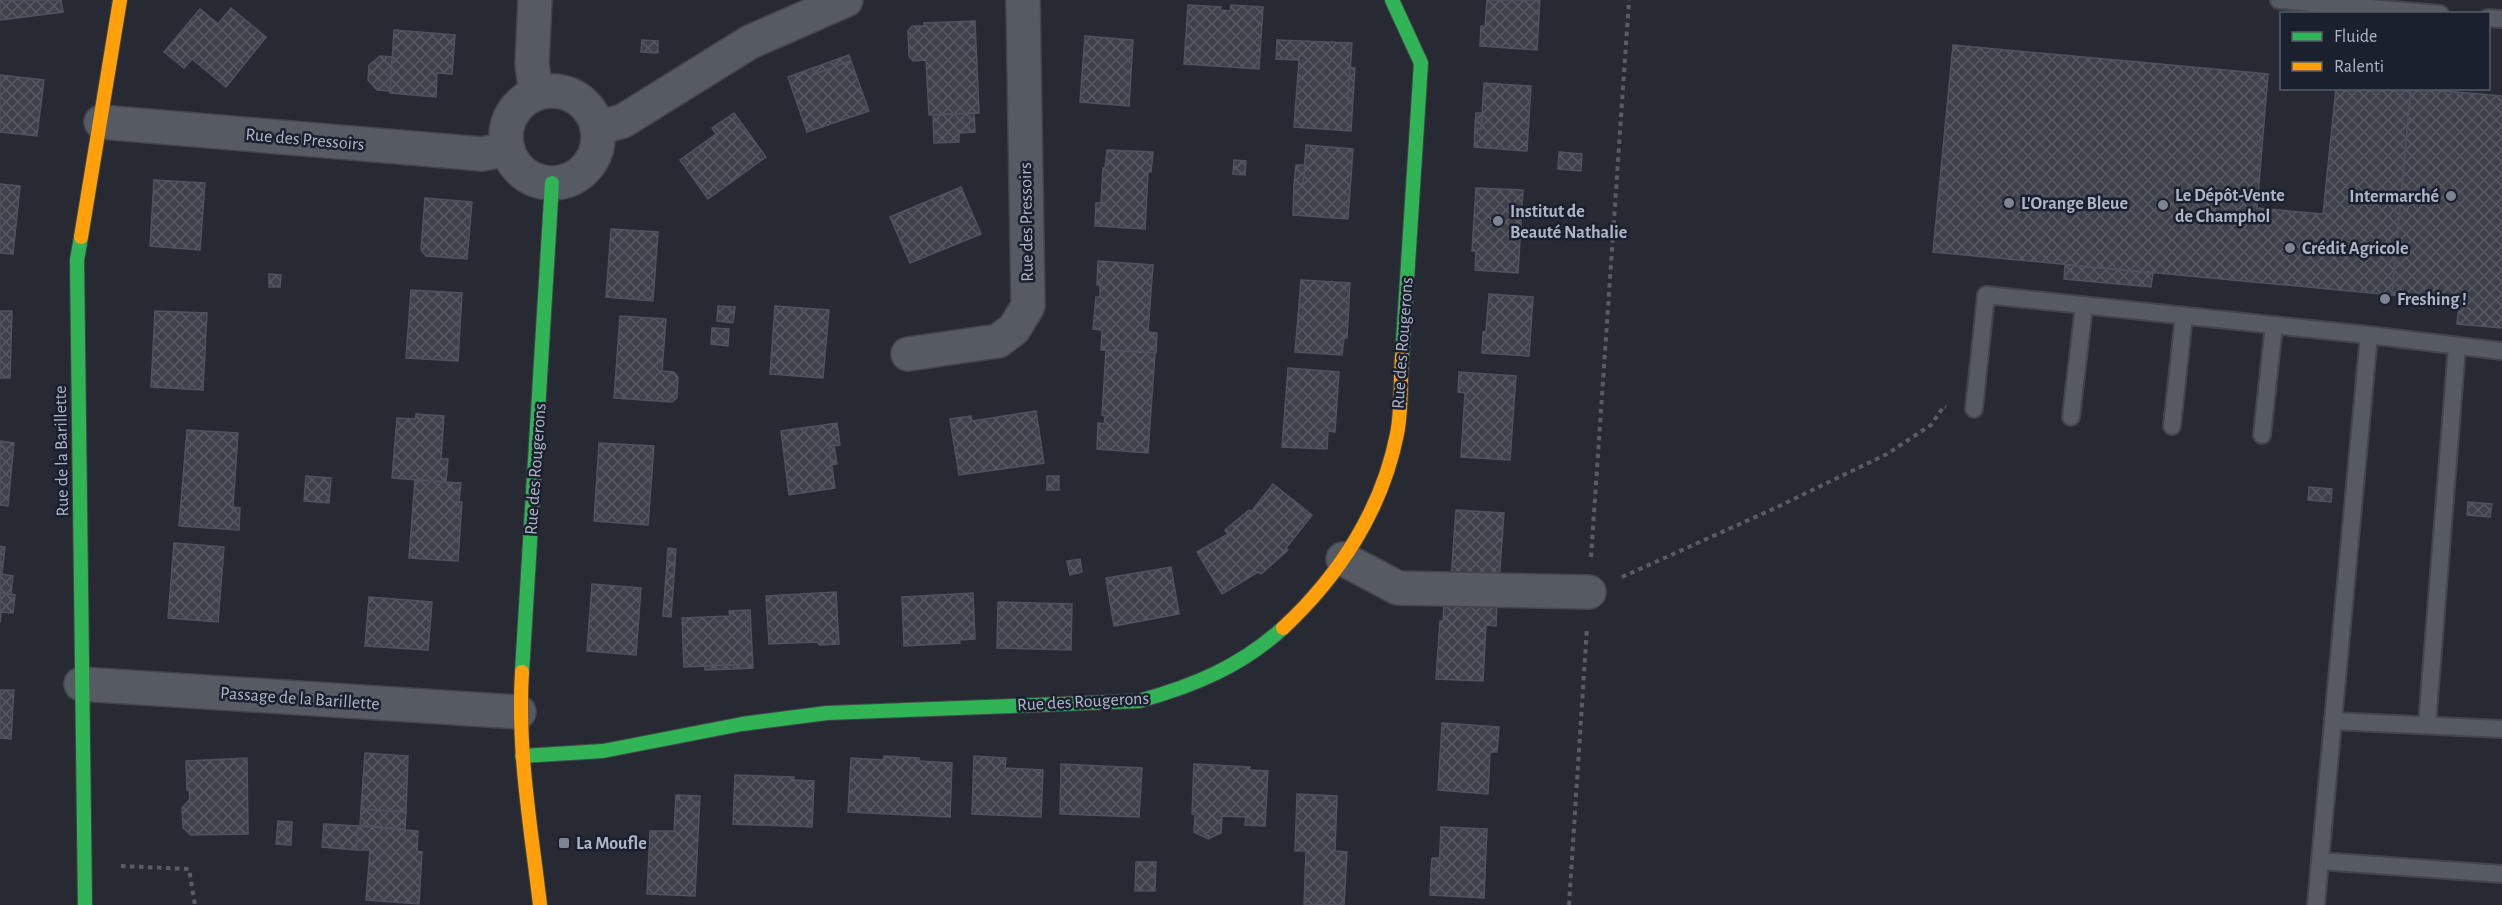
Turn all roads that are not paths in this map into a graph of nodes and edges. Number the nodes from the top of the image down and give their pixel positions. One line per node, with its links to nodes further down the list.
1 (120, 0): 9 (street, Rue de la Barillette)
2 (535, 0): 8 (street)
3 (846, 0): 10 (street)
4 (1023, 0): 19 (street, Rue des Pressoirs)
5 (1392, 0): 24 (street, Rue des Rougerons)
6 (2279, 0): 7 (lane)
7 (2417, 12)
8 (536, 94): 10 (street); 11 (street)
9 (101, 122): 11 (street, Rue des Pressoirs); 26 (street, Rue de la Barillette)
10 (597, 128): 12 (street)
11 (508, 148): 12 (street)
12 (552, 183): 27 (street, Rue des Rougerons)
13 (2084, 306): 14 (lane); 20 (lane); 21 (lane)
14 (2184, 316): 15 (lane); 22 (lane)
15 (2274, 325): 16 (lane); 23 (lane)
16 (2369, 336): 17 (lane); 28 (lane)
17 (2457, 346): 18 (lane); 29 (lane)
18 (2502, 351)
19 (908, 354)
20 (1974, 409)
21 (2071, 417)
22 (2172, 426)
23 (2262, 435)
24 (1343, 559): 25 (street); 31 (street, Rue des Rougerons)
25 (1589, 592)
26 (81, 684): 27 (street, Passage de la Barillette); 34 (street, Rue de la Barillette)
27 (519, 712): 31 (street, Rue des Rougerons)
28 (2333, 721): 29 (lane); 32 (lane)
29 (2427, 725): 30 (lane)
30 (2502, 729)
31 (522, 756): 35 (street, Rue des Rougerons)
32 (2320, 861): 33 (lane); 36 (lane)
33 (2502, 874)
34 (85, 905)
35 (540, 905)
36 (2316, 905)

